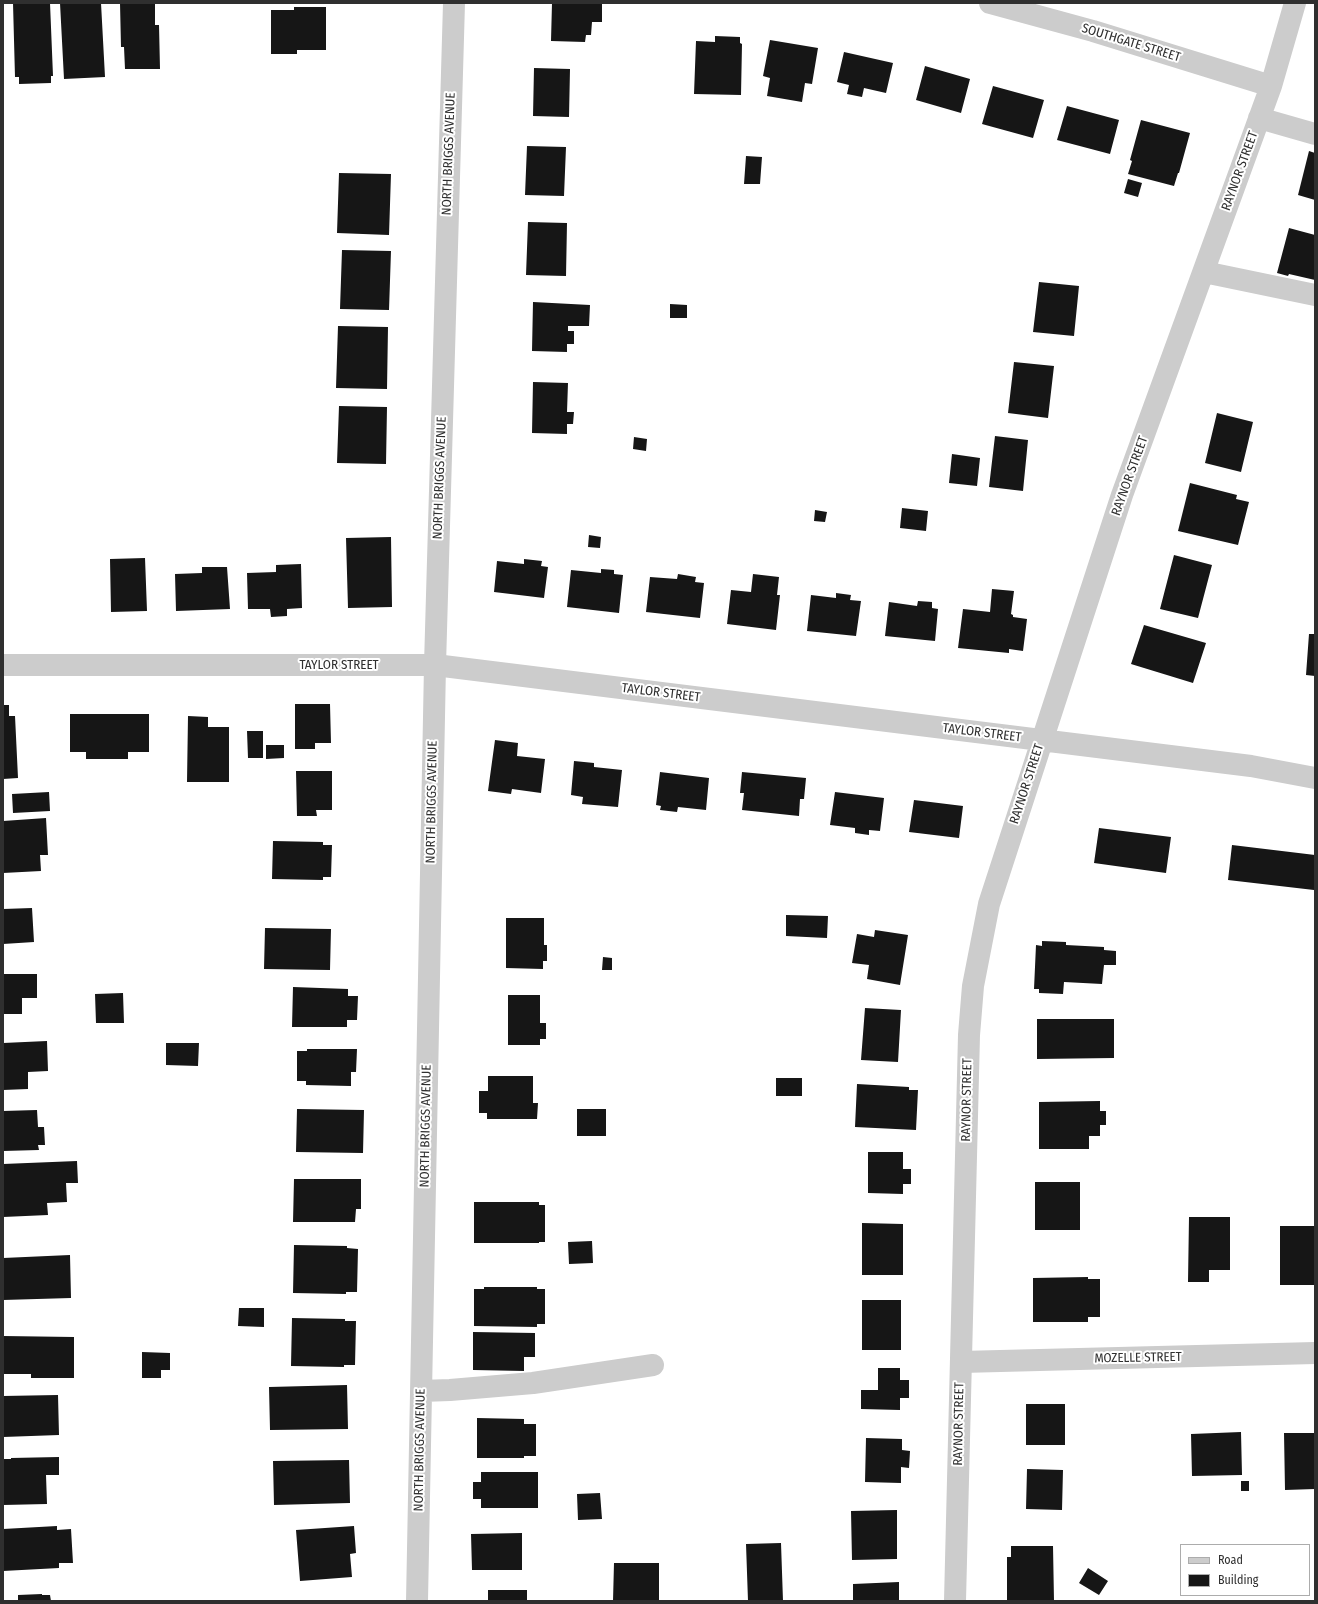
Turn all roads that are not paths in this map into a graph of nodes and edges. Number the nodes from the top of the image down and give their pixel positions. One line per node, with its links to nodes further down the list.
1 (454, 3): 10 (street, NORTH BRIGGS AVENUE)
2 (990, 3): 4 (street, SOUTHGATE STREET)
3 (1295, 3): 4 (street, RAYNOR STREET)
4 (1271, 86): 5 (street, RAYNOR STREET)
5 (1259, 118): 6 (street); 7 (street, RAYNOR STREET)
6 (1315, 134)
7 (1204, 272): 8 (street); 11 (street, RAYNOR STREET)
8 (1315, 296)
9 (3, 665): 10 (street, TAYLOR STREET)
10 (434, 665): 11 (street, TAYLOR STREET); 16 (street, NORTH BRIGGS AVENUE)
11 (1041, 740): 12 (street, TAYLOR STREET); 14 (street, RAYNOR STREET)
12 (1315, 778)
13 (1315, 1354): 14 (street, MOZELLE STREET)
14 (961, 1362): 18 (street, RAYNOR STREET)
15 (653, 1365): 16 (street)
16 (421, 1391): 17 (street, NORTH BRIGGS AVENUE)
17 (417, 1601)
18 (955, 1601)

